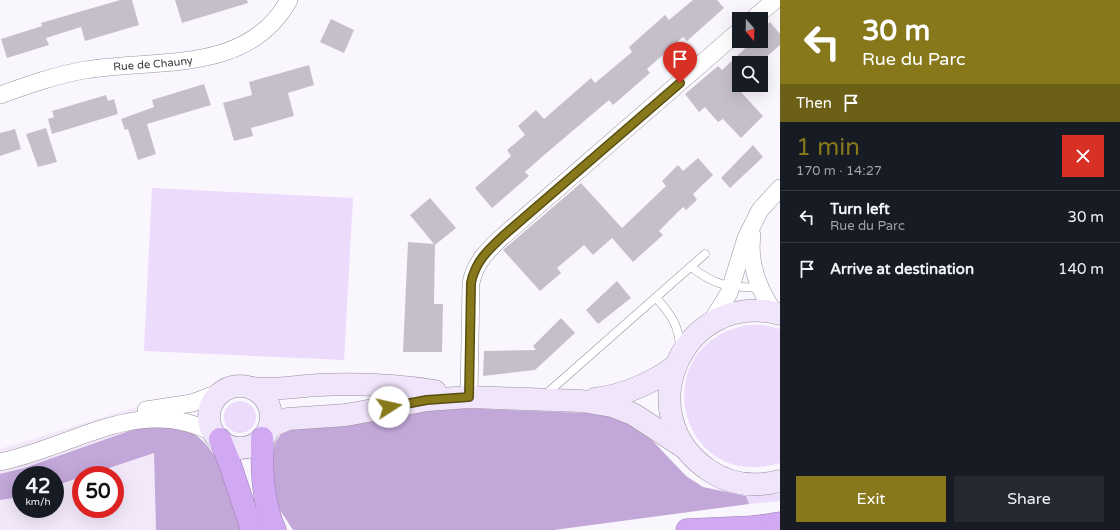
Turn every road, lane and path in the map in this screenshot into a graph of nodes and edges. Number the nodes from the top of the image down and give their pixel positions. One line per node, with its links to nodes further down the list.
1 (289, 0): 5 (street, Rue de Chauny)
2 (775, 0): 3 (street)
3 (761, 12)
4 (732, 38): 18 (street)
5 (0, 95)
6 (780, 188): 7 (street)
7 (754, 221): 10 (street); 11 (street)
8 (705, 254): 9 (lane)
9 (691, 267): 10 (lane); 12 (lane)
10 (731, 286): 11 (lane); 14 (street)
11 (761, 288): 13 (street)
12 (656, 298): 15 (lane); 19 (lane)
13 (777, 313): 14 (main road)
14 (708, 325): 15 (main road)
15 (677, 361): 20 (main road); 24 (main road)
16 (252, 388): 17 (main road); 18 (main road); 22 (main road)
17 (221, 392): 21 (street); 23 (main road)
18 (469, 397): 19 (main road); 22 (main road)
19 (540, 399): 20 (main road)
20 (582, 401): 24 (main road)
21 (115, 425): 23 (street); 25 (street)
22 (266, 433): 23 (main road); 30 (highway)
23 (217, 437): 29 (highway)
24 (685, 448): 26 (main road)
25 (0, 462)
26 (780, 481)
27 (780, 524): 28 (highway)
28 (755, 527): 31 (highway); 32 (highway)
29 (252, 530)
30 (275, 530)
31 (687, 530)
32 (732, 530)

